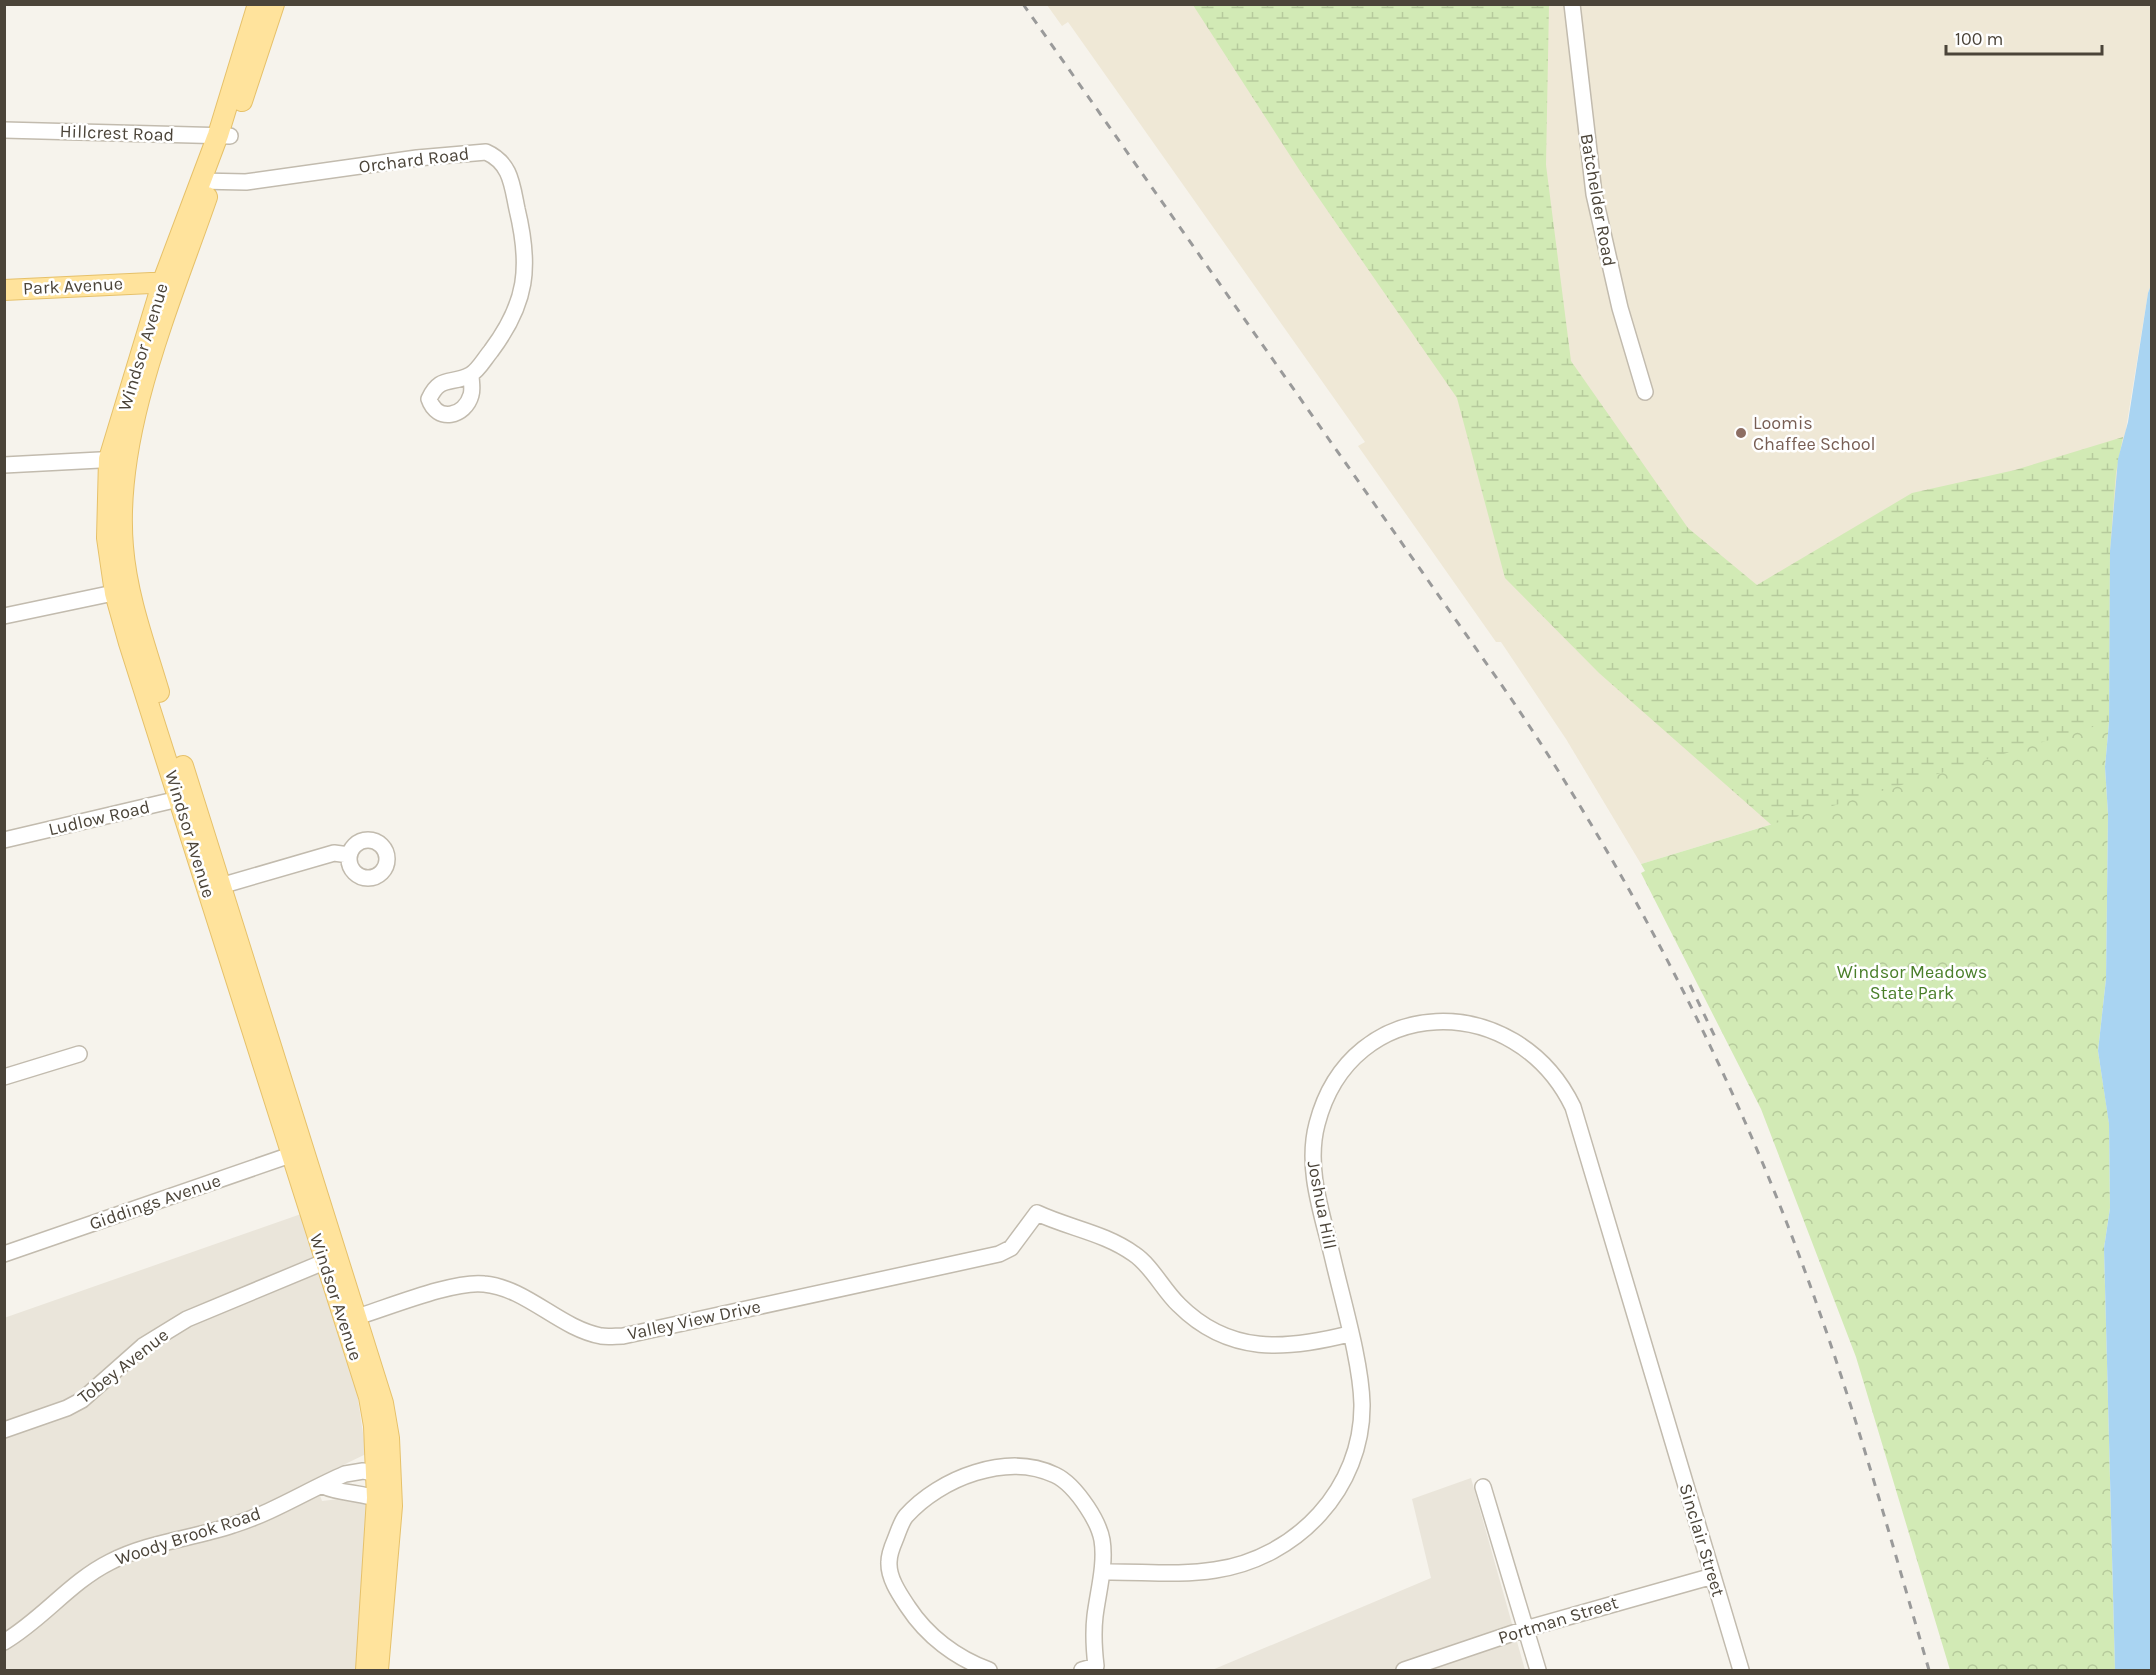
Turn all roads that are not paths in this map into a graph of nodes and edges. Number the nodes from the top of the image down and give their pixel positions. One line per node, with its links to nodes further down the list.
1 (258, 4): 5 (main road, Windsor Avenue)
2 (274, 4): 5 (main road, Windsor Avenue)
3 (1572, 4): 10 (street, Batchelder Road)
4 (4, 129): 5 (street, Hillcrest Road)
5 (224, 136): 6 (main road, Windsor Avenue)
6 (206, 181): 7 (main road, Windsor Avenue); 9 (street, Orchard Road)
7 (170, 282): 8 (main road, Park Avenue); 11 (main road, Windsor Avenue)
8 (4, 290)
9 (471, 375)
10 (1644, 392)
11 (117, 459): 12 (street); 13 (main road, Windsor Avenue)
12 (4, 465)
13 (122, 591): 14 (street); 15 (main road, Windsor Avenue)
14 (4, 616)
15 (186, 797): 16 (street, Ludlow Road); 18 (main road, Windsor Avenue)
16 (4, 840)
17 (350, 855): 18 (street)
18 (214, 888): 21 (main road, Windsor Avenue)
19 (79, 1054): 20 (street)
20 (4, 1077)
21 (298, 1152): 22 (street, Giddings Avenue); 23 (main road, Windsor Avenue)
22 (4, 1254)
23 (332, 1259): 24 (main road, Windsor Avenue); 27 (street, Tobey Avenue)
24 (350, 1319): 25 (street, Valley View Drive); 28 (main road, Windsor Avenue)
25 (1349, 1334): 26 (street, Joshua Hill); 32 (street, Joshua Hill)
26 (1663, 1410): 33 (street, Sinclair Street)
27 (4, 1430)
28 (384, 1475): 29 (street, Woody Brook Road); 31 (main road, Windsor Avenue)
29 (322, 1486): 31 (street); 35 (street, Woody Brook Road)
30 (1483, 1487): 34 (street)
31 (384, 1502): 37 (main road, Windsor Avenue); 38 (main road, Windsor Avenue)
32 (1102, 1572): 36 (street); 39 (street)
33 (1713, 1576): 34 (street, Portman Street); 42 (street, Sinclair Street)
34 (1525, 1629): 40 (street, Portman Street); 41 (street)
35 (4, 1642)
36 (1092, 1669)
37 (366, 1671)
38 (378, 1671)
39 (989, 1671)
40 (1404, 1671)
41 (1538, 1671)
42 (1741, 1671)

